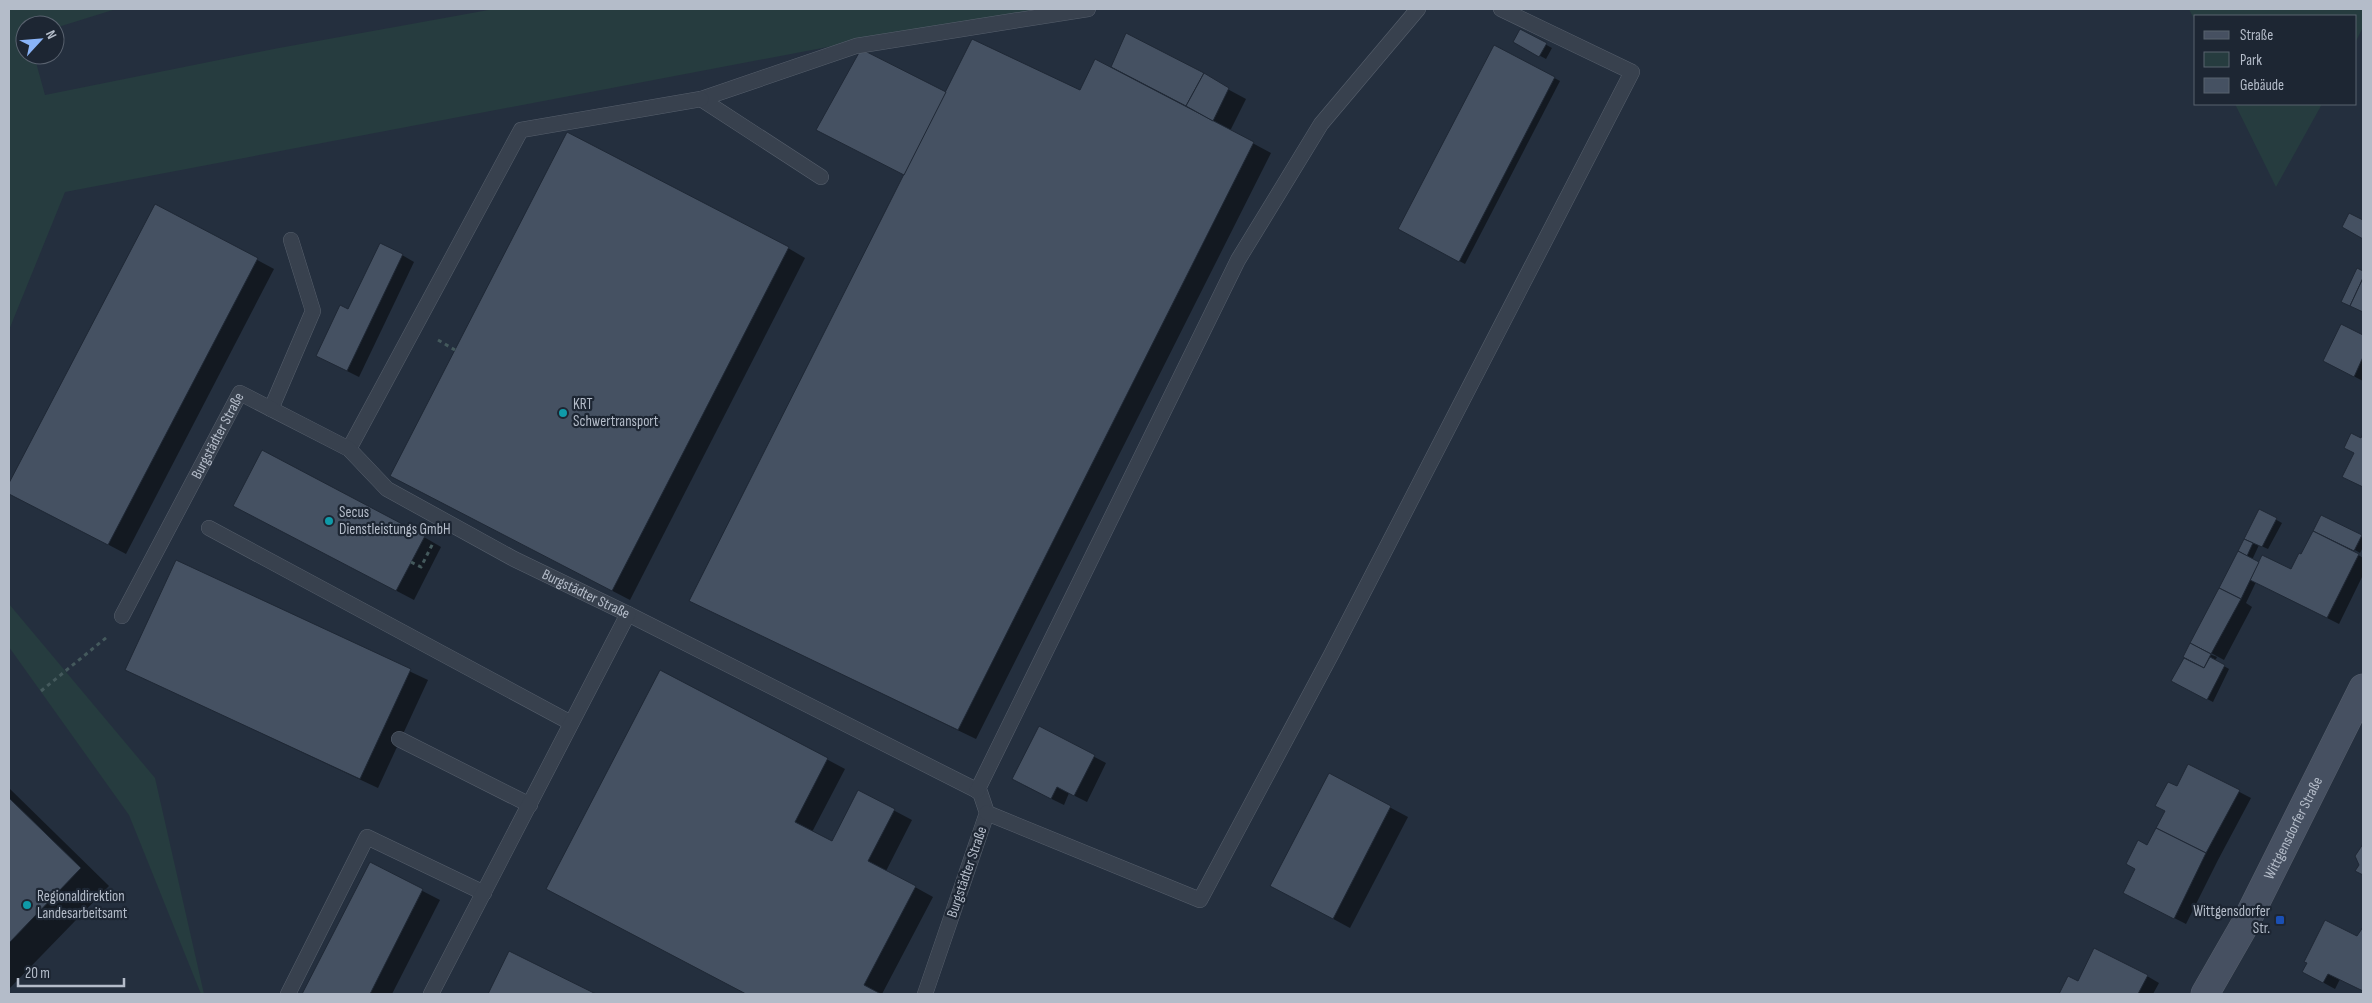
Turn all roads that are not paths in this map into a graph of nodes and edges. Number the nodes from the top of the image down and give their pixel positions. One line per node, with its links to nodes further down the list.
1 (1088, 9): 4 (lane)
2 (1418, 9): 15 (lane)
3 (1501, 9): 17 (lane)
4 (701, 99): 5 (lane); 8 (lane)
5 (821, 176)
6 (291, 240): 7 (lane)
7 (271, 409): 8 (lane, Burgstädter Straße); 11 (lane, Burgstädter Straße)
8 (349, 449): 10 (lane, Burgstädter Straße)
9 (208, 528): 13 (lane)
10 (628, 614): 13 (lane); 15 (lane, Burgstädter Straße)
11 (122, 616)
12 (2363, 688): 22 (street, Wittgensdorfer Straße)
13 (571, 723): 16 (lane)
14 (399, 739): 16 (lane)
15 (977, 791): 17 (lane, Burgstädter Straße)
16 (530, 805): 18 (lane)
17 (987, 813): 21 (lane, Burgstädter Straße)
18 (484, 893): 19 (lane); 20 (lane)
19 (288, 994)
20 (431, 994)
21 (925, 994)
22 (2205, 994)

